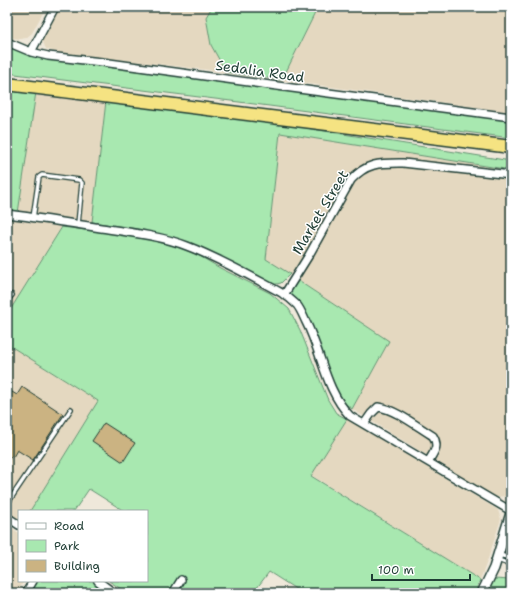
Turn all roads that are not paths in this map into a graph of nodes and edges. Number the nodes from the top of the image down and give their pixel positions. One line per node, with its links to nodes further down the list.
1 (55, 7): 3 (street)
2 (7, 42): 3 (street, Sedalia Road)
3 (31, 52): 5 (street, Sedalia Road)
4 (7, 84): 6 (highway)
5 (511, 116)
6 (511, 147)
7 (511, 174): 12 (street, Market Street)
8 (7, 214): 9 (street)
9 (33, 218): 10 (street); 10 (lane)
10 (78, 224): 12 (street)
11 (12, 295): 13 (lane)
12 (284, 295): 15 (street)
13 (7, 301)
14 (71, 409): 17 (lane)
15 (364, 424): 16 (street); 16 (street)
16 (428, 462): 18 (street)
17 (7, 504)
18 (511, 512): 21 (street)
19 (7, 517): 20 (street)
20 (18, 524)
21 (497, 557): 22 (lane); 23 (lane); 30 (street)
22 (511, 558)
23 (511, 567)
24 (181, 580): 29 (street)
25 (32, 582): 27 (street)
26 (99, 582): 28 (street)
27 (26, 593)
28 (114, 593)
29 (173, 593)
30 (482, 593)

